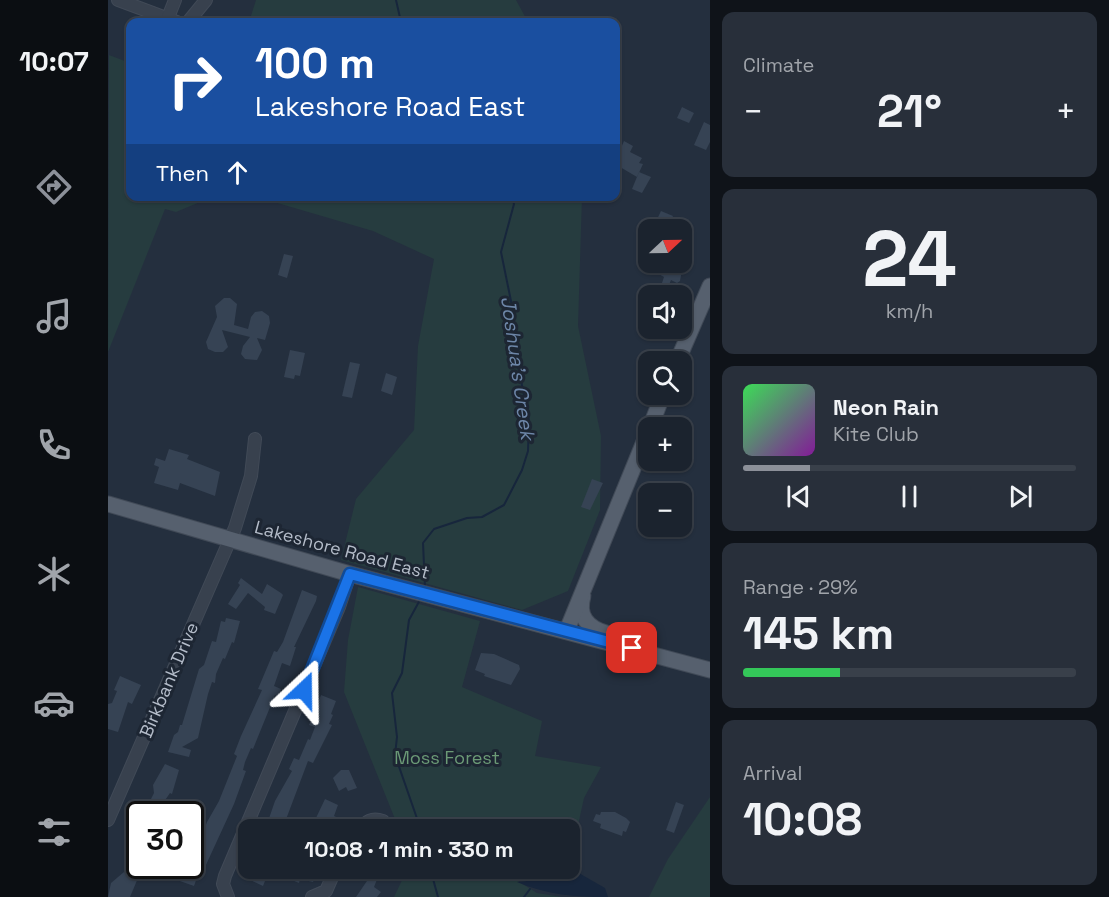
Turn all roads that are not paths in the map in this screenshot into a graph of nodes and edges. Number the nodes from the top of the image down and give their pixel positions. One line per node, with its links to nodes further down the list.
1 (118, 0): 4 (street)
2 (175, 0): 5 (street)
3 (206, 0): 6 (street)
4 (164, 18)
5 (172, 18)
6 (191, 18)
7 (710, 286): 8 (main road)
8 (682, 351)
9 (255, 439): 12 (street, Birkbank Drive)
10 (638, 456): 14 (main road)
11 (108, 504): 12 (main road, Lakeshore Road East)
12 (230, 540): 13 (main road, Lakeshore Road East); 18 (street, Birkbank Drive)
13 (350, 574): 15 (main road, Lakeshore Road East); 20 (street)
14 (588, 577): 15 (main road); 16 (main road)
15 (567, 630): 16 (main road, Lakeshore Road East)
16 (632, 648): 17 (main road, Lakeshore Road East)
17 (710, 670)
18 (108, 820)
19 (331, 879): 21 (street)
20 (228, 897)
21 (312, 897)

